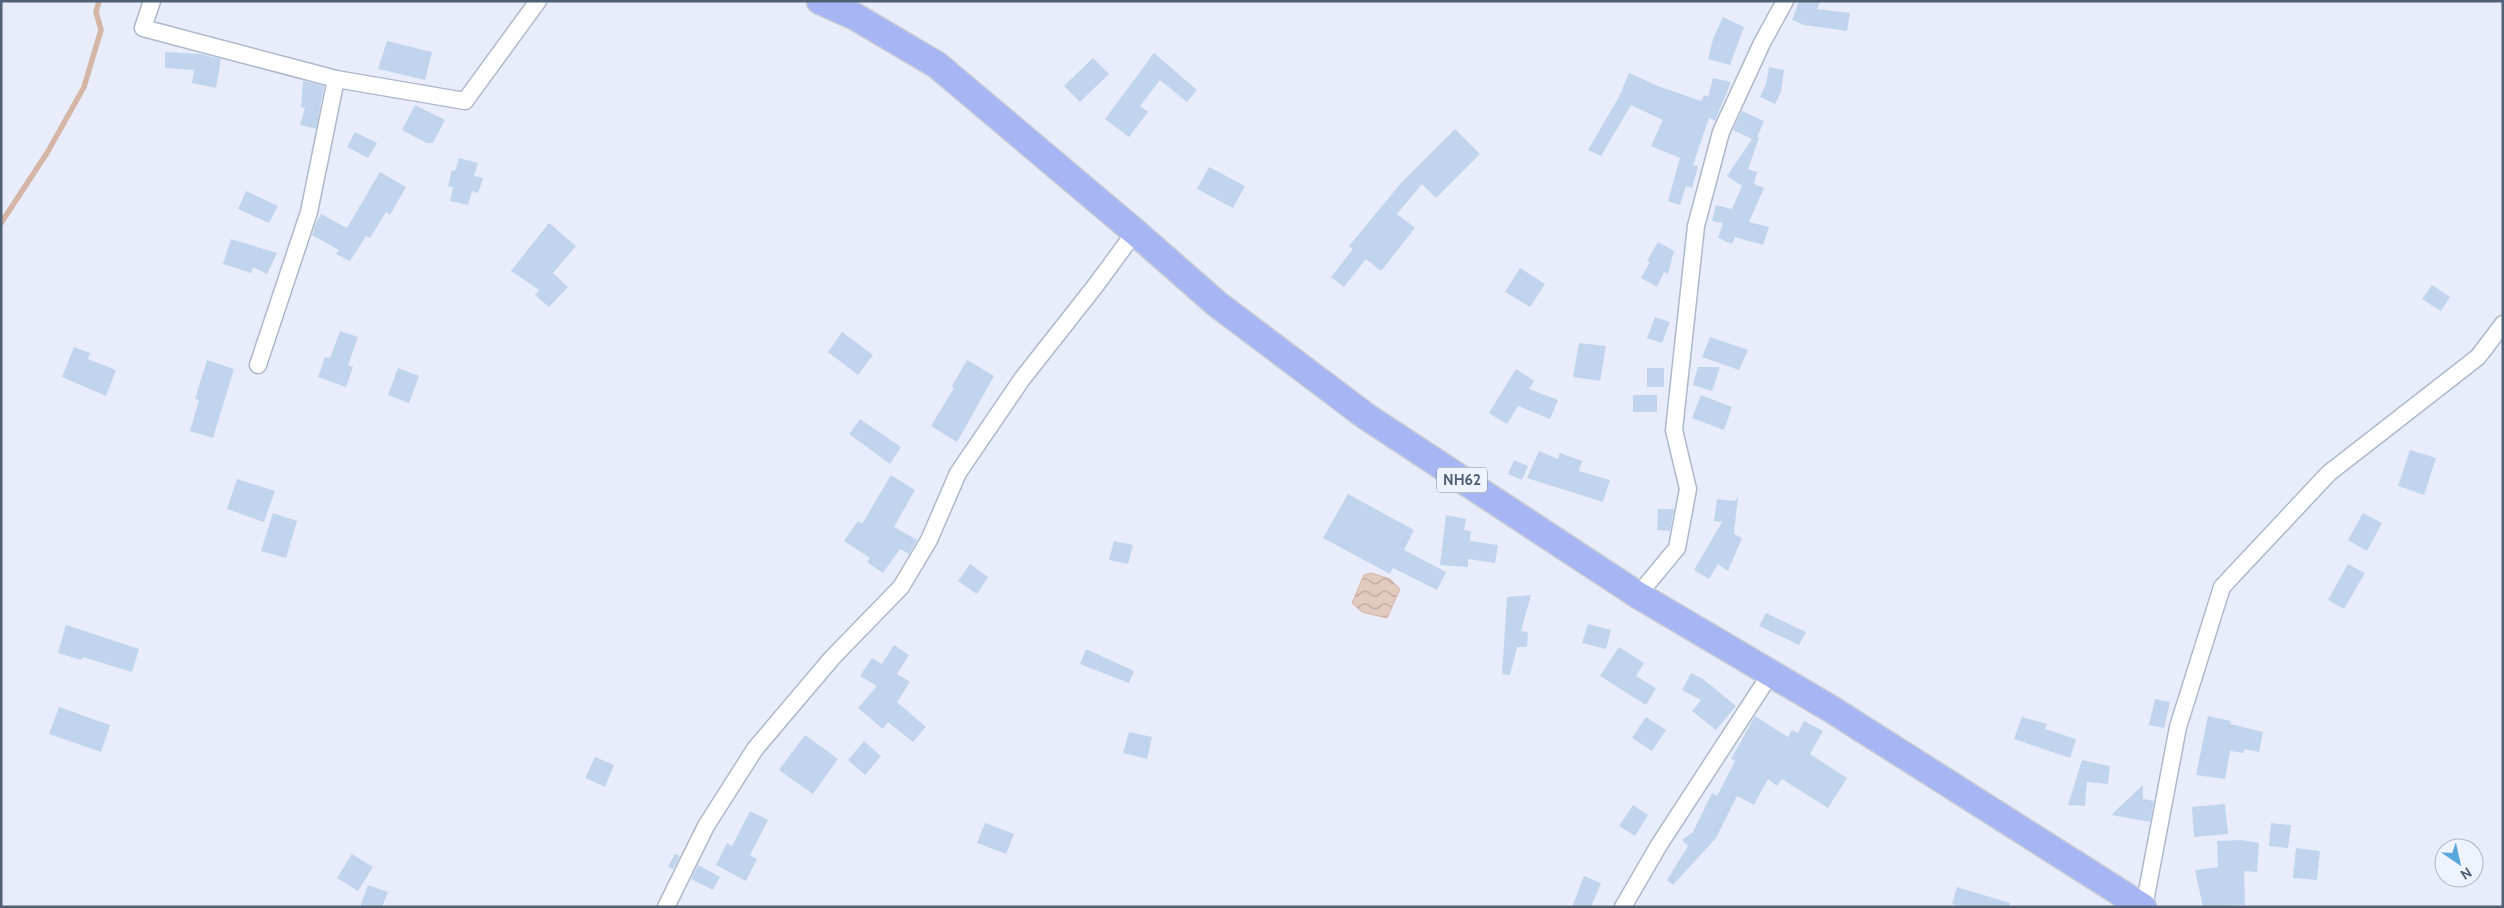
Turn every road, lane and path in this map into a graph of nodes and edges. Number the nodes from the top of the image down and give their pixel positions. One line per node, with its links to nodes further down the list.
1 (152, 1): 5 (street)
2 (538, 1): 5 (street)
3 (820, 1): 6 (main road, NH62)
4 (1785, 1): 9 (street)
5 (336, 79): 8 (street)
6 (1135, 232): 9 (main road, NH62); 11 (street)
7 (2503, 324): 13 (street)
8 (258, 365)
9 (1638, 595): 10 (main road, NH62)
10 (1771, 673): 12 (street); 13 (main road, NH62)
11 (666, 907)
12 (1622, 907)
13 (2143, 907)

